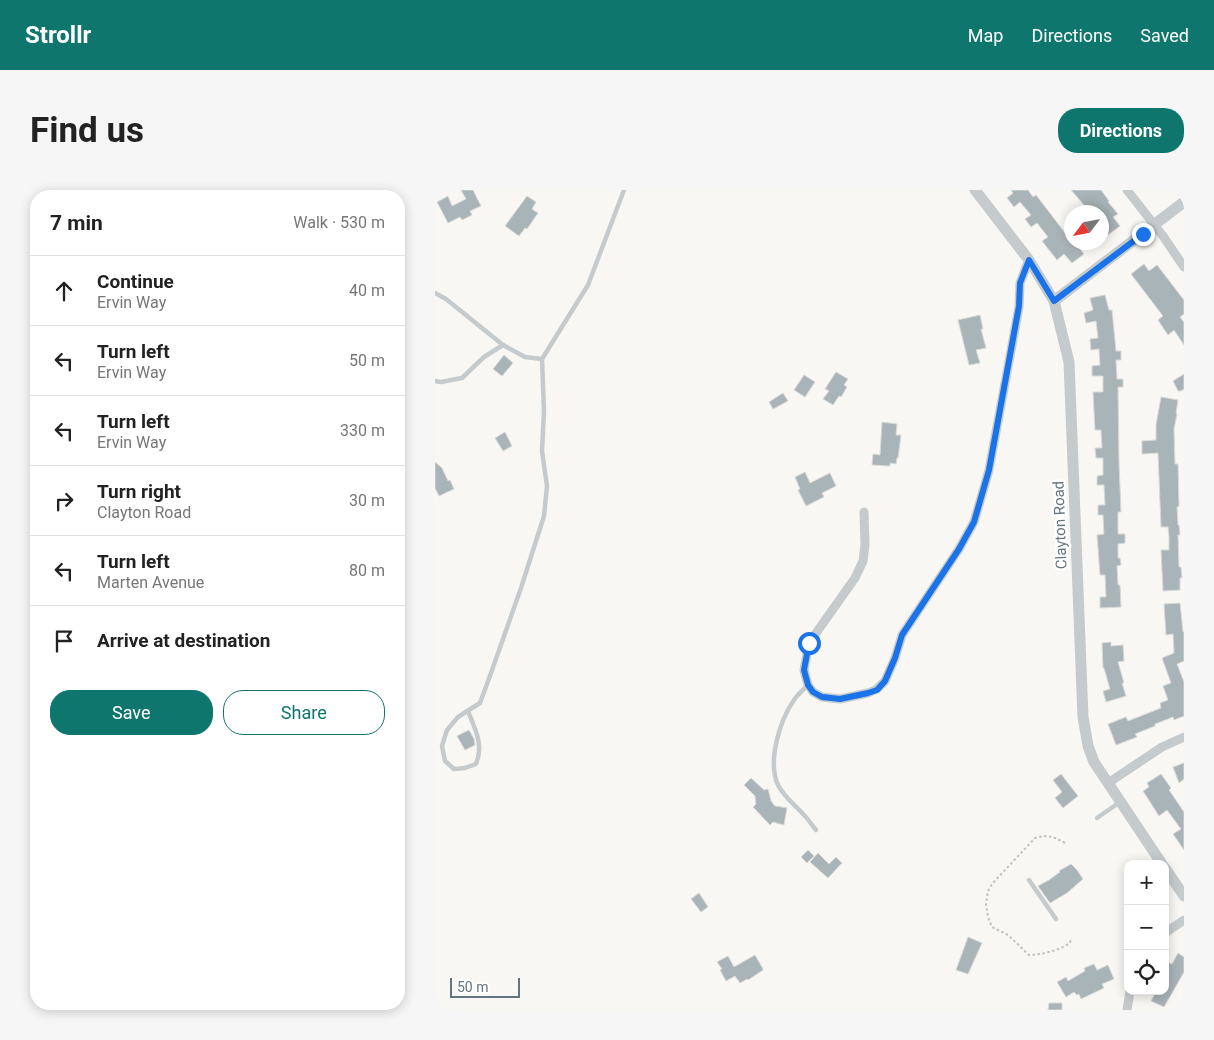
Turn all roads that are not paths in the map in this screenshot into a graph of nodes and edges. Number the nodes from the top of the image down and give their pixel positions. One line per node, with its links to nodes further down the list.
1 (624, 190): 11 (lane)
2 (975, 190): 6 (street, Clayton Road)
3 (1127, 190): 5 (street)
4 (1184, 202): 5 (street)
5 (1154, 226): 7 (street); 9 (street)
6 (1029, 260): 9 (street, Clayton Road); 14 (street)
7 (1184, 267)
8 (435, 293): 10 (lane)
9 (1054, 301): 17 (street, Clayton Road)
10 (503, 345): 11 (lane); 12 (lane)
11 (543, 359): 15 (lane)
12 (435, 381)
13 (864, 512): 14 (street)
14 (808, 685): 20 (lane)
15 (468, 711): 15 (lane)
16 (1184, 737): 17 (street)
17 (1108, 783): 18 (street, Clayton Road)
18 (1121, 802): 19 (lane); 21 (street, Clayton Road)
19 (1097, 818)
20 (816, 830)
21 (1159, 860)
22 (1169, 875): 24 (street, Clayton Road)
23 (1029, 880): 25 (lane)
24 (1184, 896)
25 (1056, 918)
26 (1184, 920): 27 (street)
27 (1169, 930)
28 (1129, 995): 29 (street)
29 (1127, 1010)

